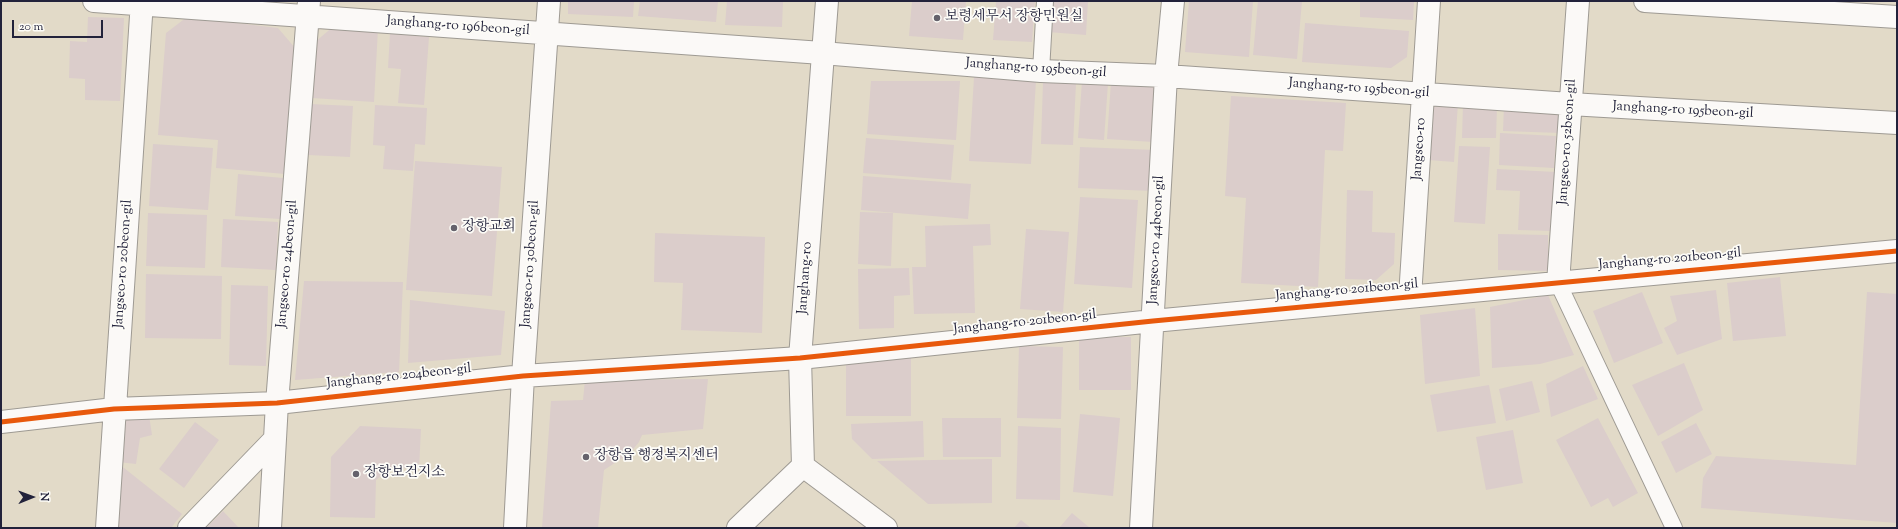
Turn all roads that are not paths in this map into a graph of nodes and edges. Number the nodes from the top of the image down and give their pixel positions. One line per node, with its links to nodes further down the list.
1 (94, 1): 9 (street, Janghang-ro 196beon-gil)
2 (549, 1): 12 (street, Jangseo-ro 30beon-gil)
3 (827, 1): 13 (street, Janghang-ro)
4 (1045, 1): 14 (lane)
5 (1173, 1): 15 (street, Jangseo-ro 44beon-gil)
6 (1429, 1): 16 (street, Jangseo-ro)
7 (1578, 1): 17 (street, Jangseo-ro 52beon-gil)
8 (1646, 1): 11 (street)
9 (142, 3): 10 (street, Janghang-ro 196beon-gil); 26 (street, Jangseo-ro 20beon-gil)
10 (309, 9): 12 (street, Janghang-ro 196beon-gil); 25 (street, Jangseo-ro 24beon-gil)
11 (1897, 17)
12 (547, 32): 13 (street, Janghang-ro 196beon-gil); 24 (street, Jangseo-ro 30beon-gil)
13 (822, 53): 14 (street, Janghang-ro 195beon-gil); 23 (street, Janghang-ro)
14 (1042, 71): 15 (street, Janghang-ro 195beon-gil)
15 (1166, 76): 16 (street, Janghang-ro 195beon-gil); 22 (street, Jangseo-ro 44beon-gil)
16 (1423, 94): 17 (street, Janghang-ro 195beon-gil); 21 (street, Jangseo-ro)
17 (1570, 104): 18 (street, Janghang-ro 195beon-gil); 20 (street, Jangseo-ro 52beon-gil)
18 (1897, 123)
19 (1897, 251): 20 (street, Janghang-ro 201beon-gil)
20 (1558, 283): 21 (street, Janghang-ro 201beon-gil); 37 (lane)
21 (1410, 297): 22 (street, Janghang-ro 201beon-gil)
22 (1153, 321): 23 (street, Janghang-ro 201beon-gil); 36 (street, Jangseo-ro 44beon-gil)
23 (800, 358): 24 (street, Janghang-ro 204beon-gil); 29 (street, Janghang-ro)
24 (523, 376): 25 (street, Janghang-ro 204beon-gil); 33 (street, Jangseo-ro 30beon-gil)
25 (277, 403): 26 (street, Janghang-ro 204beon-gil); 28 (street, Jangseo-ro 24beon-gil)
26 (114, 409): 27 (street, Janghang-ro 204beon-gil); 30 (street, Jangseo-ro 20beon-gil)
27 (1, 422)
28 (275, 439): 31 (street); 32 (street, Jangseo-ro 24beon-gil)
29 (803, 466): 34 (street); 35 (street)
30 (107, 528)
31 (188, 528)
32 (270, 528)
33 (516, 528)
34 (738, 528)
35 (886, 528)
36 (1141, 528)
37 (1674, 528)

